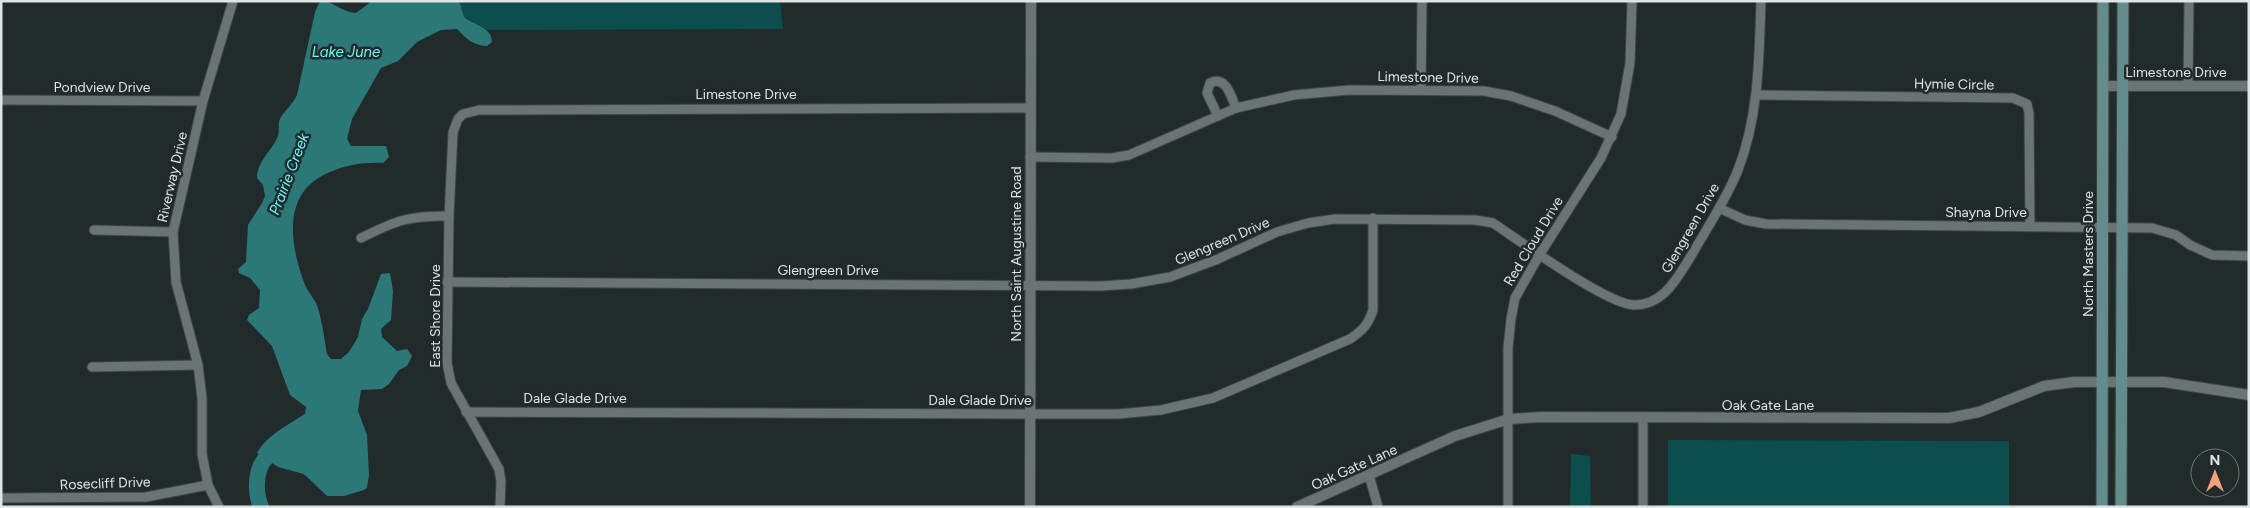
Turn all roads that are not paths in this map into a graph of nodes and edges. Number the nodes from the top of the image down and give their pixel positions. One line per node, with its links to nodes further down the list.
1 (233, 1): 16 (street, Riverway Drive)
2 (1031, 1): 17 (street, North Saint Augustine Road)
3 (1422, 1): 13 (street)
4 (1632, 1): 21 (street, Red Cloud Drive)
5 (1761, 1): 14 (street, Glengreen Drive)
6 (2103, 1): 10 (main road, North Masters Drive)
7 (2123, 1): 11 (main road)
8 (2189, 1): 9 (street)
9 (2188, 85): 11 (street, Limestone Drive); 12 (street, Limestone Drive)
10 (2104, 86): 11 (street, Limestone Drive); 27 (main road, North Masters Drive)
11 (2123, 86): 28 (main road)
12 (2249, 86)
13 (1421, 90): 18 (street, Limestone Drive); 21 (street, Limestone Drive)
14 (1756, 95): 23 (street, Glengreen Drive); 26 (street, Hymie Circle)
15 (1, 100): 16 (street, Pondview Drive)
16 (203, 101): 30 (street, Riverway Drive)
17 (1030, 108): 19 (street, Limestone Drive); 22 (street, North Saint Augustine Road)
18 (1236, 108): 20 (street, Limestone Drive); 20 (street)
19 (463, 114): 24 (street, East Shore Drive)
20 (1218, 116): 22 (street, Limestone Drive)
21 (1612, 137): 32 (street, Red Cloud Drive)
22 (1030, 157): 35 (street, North Saint Augustine Road)
23 (1719, 208): 26 (street, Shayna Drive); 32 (street, Glengreen Drive)
24 (449, 216): 31 (street); 34 (street, East Shore Drive)
25 (1373, 218): 32 (street, Glengreen Drive); 35 (street, Glengreen Drive); 42 (street, Dale Glade Drive)
26 (2030, 226): 27 (street, Shayna Drive)
27 (2103, 227): 28 (street, Shayna Drive); 38 (main road, North Masters Drive)
28 (2122, 227): 33 (street, Shayna Drive); 39 (main road)
29 (94, 230): 30 (street)
30 (173, 232): 36 (street, Riverway Drive)
31 (361, 238)
32 (1540, 254): 44 (street, Red Cloud Drive)
33 (2249, 256)
34 (448, 282): 35 (street, Glengreen Drive); 41 (street, East Shore Drive)
35 (1029, 285): 42 (street, North Saint Augustine Road)
36 (198, 365): 37 (street); 46 (street, Riverway Drive)
37 (92, 367)
38 (2102, 382): 39 (street, Oak Gate Lane); 43 (street, Oak Gate Lane); 55 (main road, North Masters Drive)
39 (2122, 382): 40 (street, Oak Gate Lane); 56 (main road)
40 (2249, 396)
41 (466, 412): 42 (street, Dale Glade Drive); 49 (street, East Shore Drive)
42 (1030, 414): 50 (street, North Saint Augustine Road)
43 (1643, 418): 44 (street, Oak Gate Lane); 54 (street)
44 (1509, 419): 45 (street, Oak Gate Lane); 53 (street, Red Cloud Drive)
45 (1369, 475): 51 (street, Oak Gate Lane); 52 (street)
46 (208, 485): 47 (street, Rosecliff Drive); 48 (street, Riverway Drive)
47 (1, 498)
48 (219, 507)
49 (500, 507)
50 (1030, 507)
51 (1297, 507)
52 (1378, 507)
53 (1508, 507)
54 (1643, 507)
55 (2102, 507)
56 (2121, 507)

